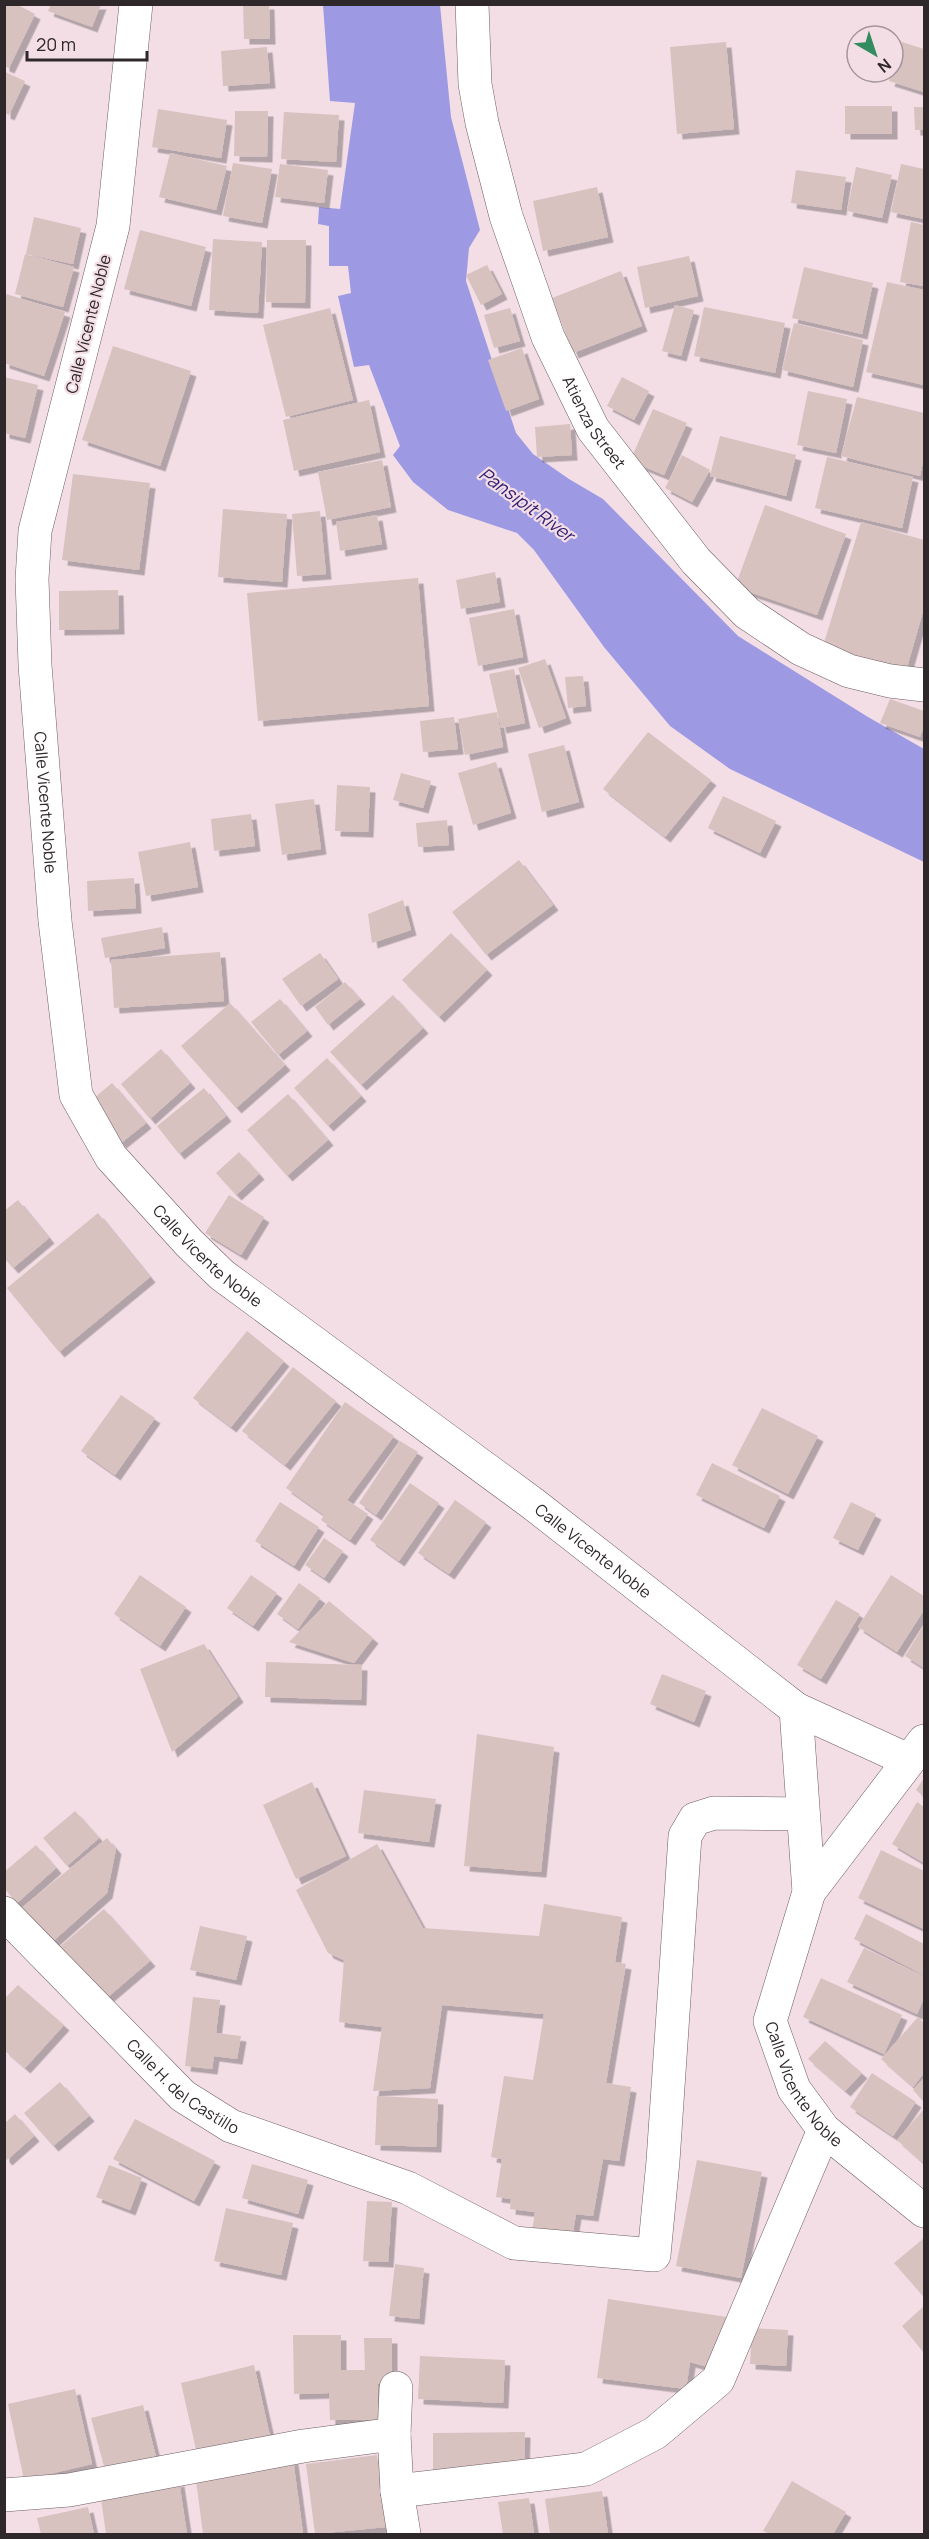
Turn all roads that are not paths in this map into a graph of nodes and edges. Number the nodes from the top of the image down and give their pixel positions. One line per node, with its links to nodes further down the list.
1 (136, 4): 4 (street, Calle Vicente Noble)
2 (472, 4): 3 (street, Atienza Street)
3 (924, 685)
4 (796, 1709): 5 (street); 6 (street, Calle Vicente Noble)
5 (916, 1751): 7 (street)
6 (803, 1814): 7 (street, Calle Vicente Noble); 8 (street, Calle H. del Castillo)
7 (809, 1892): 9 (street, Calle Vicente Noble)
8 (4, 1913)
9 (824, 2130): 10 (street, Calle Vicente Noble); 13 (street)
10 (924, 2211)
11 (396, 2388): 12 (street)
12 (394, 2434): 13 (street); 14 (street)
13 (397, 2491): 15 (street)
14 (4, 2495)
15 (404, 2535)

